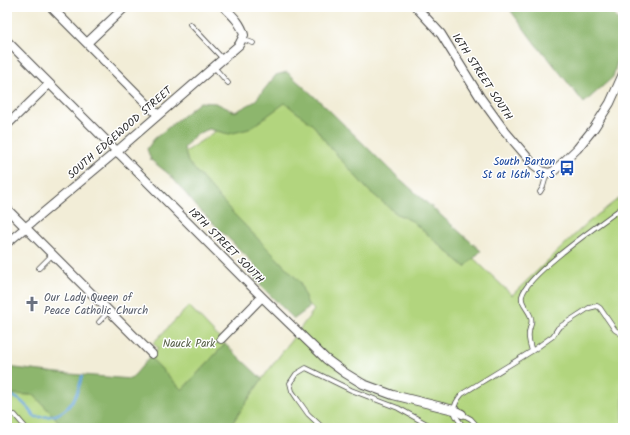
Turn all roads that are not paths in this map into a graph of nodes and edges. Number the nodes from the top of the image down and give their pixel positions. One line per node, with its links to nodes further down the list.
1 (51, 7): 8 (street)
2 (125, 7): 8 (street)
3 (224, 7): 6 (street)
4 (416, 7): 18 (street, 16TH STREET SOUTH)
5 (190, 24): 10 (lane)
6 (243, 37): 9 (lane); 10 (street, SOUTH EDGEWOOD STREET)
7 (7, 42): 14 (street, 18TH STREET SOUTH)
8 (87, 44): 15 (street)
9 (253, 44)
10 (223, 59): 11 (street, SOUTH EDGEWOOD STREET)
11 (213, 67): 13 (lane); 15 (street, SOUTH EDGEWOOD STREET)
12 (623, 74): 18 (street)
13 (228, 82)
14 (49, 84): 16 (street); 17 (street, 18TH STREET SOUTH)
15 (158, 115): 17 (street, SOUTH EDGEWOOD STREET)
16 (7, 125)
17 (117, 151): 22 (street, SOUTH EDGEWOOD STREET); 26 (street, 18TH STREET SOUTH)
18 (548, 172): 19 (lane)
19 (540, 192)
20 (623, 207): 31 (lane)
21 (7, 209): 22 (street)
22 (26, 228): 23 (street, SOUTH EDGEWOOD STREET); 24 (street)
23 (7, 243)
24 (52, 254): 25 (lane); 27 (street)
25 (39, 268)
26 (262, 297): 30 (street); 33 (street, 18TH STREET SOUTH)
27 (109, 311): 28 (lane); 32 (street)
28 (99, 322)
29 (623, 335): 31 (lane)
30 (222, 339)
31 (532, 351): 33 (lane)
32 (152, 354)
33 (454, 410): 35 (street, 18TH STREET SOUTH); 39 (lane)
34 (7, 414): 36 (lane)
35 (462, 414): 40 (lane)
36 (26, 428)
37 (323, 428): 38 (lane)
38 (434, 428)
39 (465, 428)
40 (479, 428)

